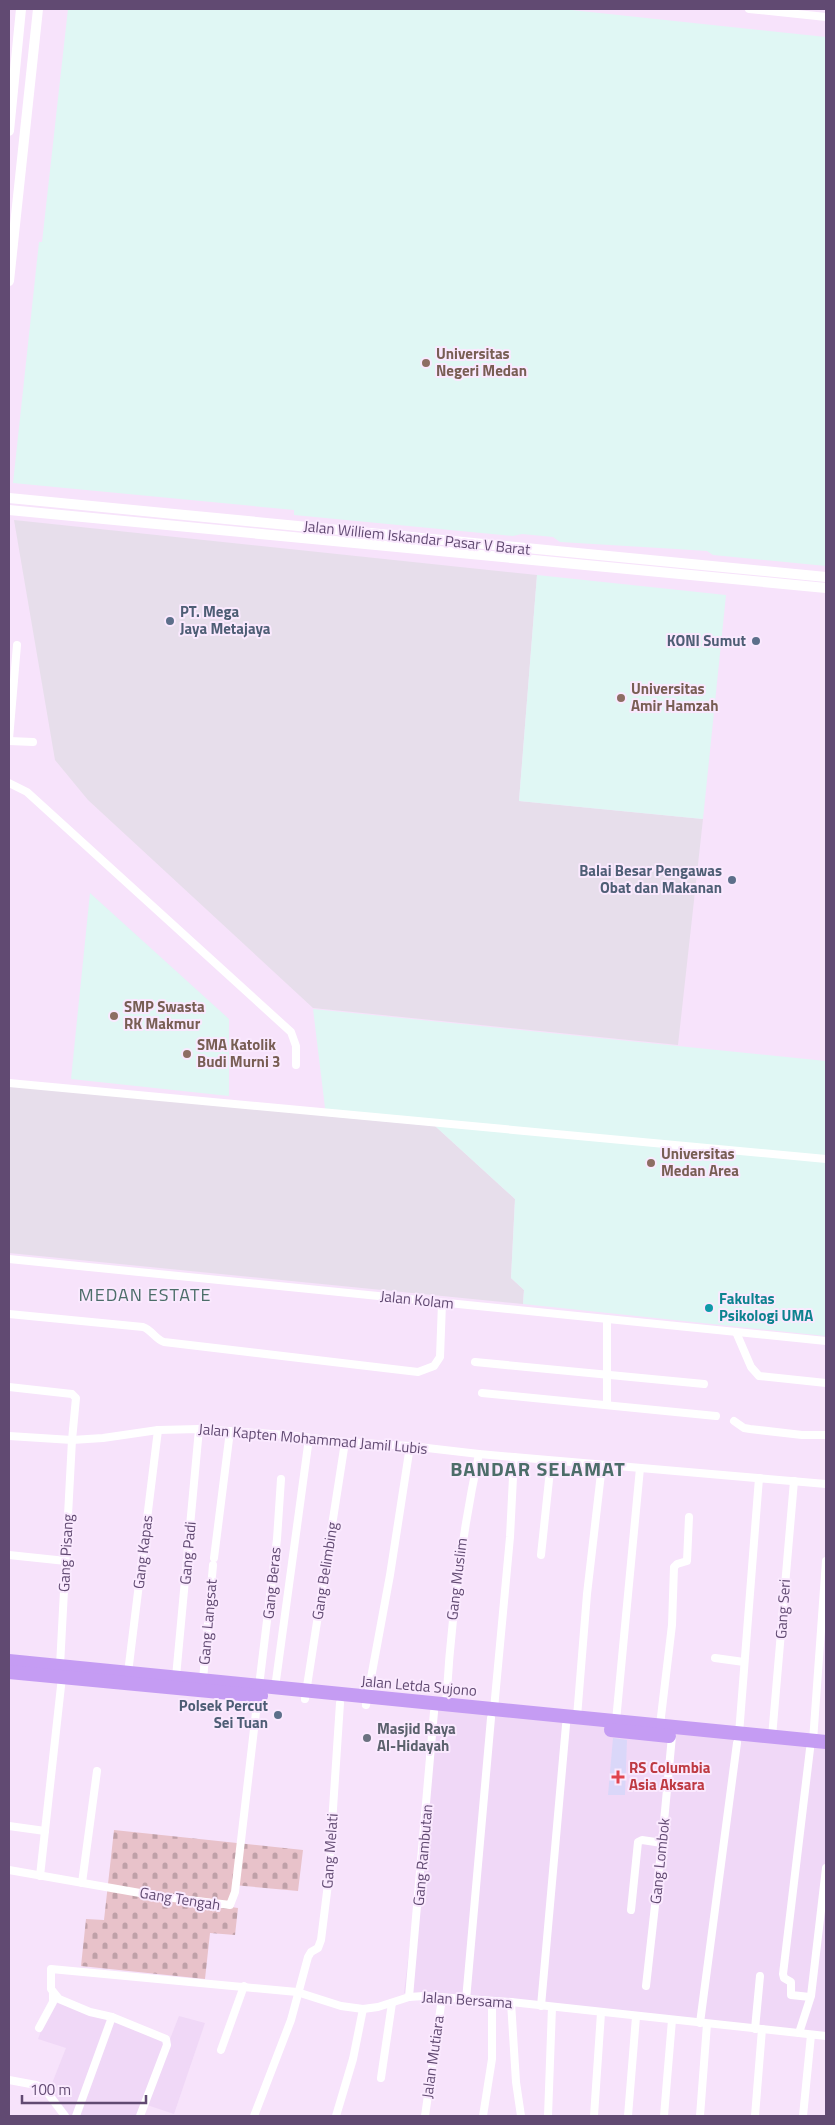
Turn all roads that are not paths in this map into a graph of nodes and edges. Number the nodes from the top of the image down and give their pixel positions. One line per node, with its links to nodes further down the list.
1 (21, 9): 5 (street)
2 (38, 9): 6 (street)
3 (748, 9): 4 (street)
4 (826, 17)
5 (13, 92): 6 (street); 7 (street)
6 (28, 94): 8 (street)
7 (9, 131)
8 (9, 281)
9 (9, 492): 11 (street)
10 (9, 498): 11 (street, Jalan Williem Iskandar Pasar V Barat)
11 (20, 499): 13 (street, Jalan Williem Iskandar Pasar V Barat)
12 (9, 510): 14 (street, Jalan Williem Iskandar Pasar V Barat)
13 (196, 516): 14 (street); 15 (street, Jalan Williem Iskandar Pasar V Barat)
14 (195, 528): 17 (street, Jalan Williem Iskandar Pasar V Barat)
15 (397, 536): 16 (street, Jalan Williem Iskandar Pasar V Barat); 17 (street)
16 (472, 543): 18 (street); 20 (street, Jalan Williem Iskandar Pasar V Barat)
17 (396, 547): 18 (street, Jalan Williem Iskandar Pasar V Barat)
18 (471, 554): 20 (street, Jalan Williem Iskandar Pasar V Barat)
19 (826, 577): 20 (street, Jalan Williem Iskandar Pasar V Barat)
20 (798, 580): 21 (street, Jalan Williem Iskandar Pasar V Barat)
21 (826, 588)
22 (17, 645): 23 (street)
23 (10, 703): 24 (street)
24 (9, 740): 25 (street)
25 (33, 742)
26 (9, 784): 27 (street)
27 (296, 1065)
28 (9, 1083): 29 (street)
29 (826, 1159)
30 (9, 1259): 31 (street, Jalan Kolam)
31 (442, 1303): 32 (street); 33 (street, Jalan Kolam)
32 (9, 1314)
33 (607, 1319): 34 (street, Jalan Kolam); 37 (street)
34 (736, 1332): 35 (street, Jalan Kolam); 38 (street)
35 (826, 1341)
36 (475, 1362): 37 (street)
37 (608, 1376): 39 (street); 42 (street)
38 (826, 1383)
39 (704, 1384)
40 (9, 1387): 51 (street, Gang Pisang)
41 (482, 1393): 42 (street)
42 (608, 1404): 43 (street)
43 (716, 1416)
44 (734, 1421): 48 (street)
45 (200, 1429): 46 (street, Jalan Kapten Mohammad Jamil Lubis); 47 (street, Jalan Kapten Mohammad Jamil Lubis); 74 (street, Gang Padi)
46 (158, 1430): 51 (street, Jalan Kapten Mohammad Jamil Lubis); 73 (street, Gang Kapas)
47 (230, 1431): 50 (street, Jalan Kapten Mohammad Jamil Lubis); 75 (street, Gang Langsat)
48 (826, 1435)
49 (9, 1436): 51 (street, Jalan Kapten Mohammad Jamil Lubis)
50 (309, 1438): 52 (street, Jalan Kapten Mohammad Jamil Lubis); 76 (street)
51 (72, 1440): 66 (street, Gang Pisang)
52 (345, 1442): 53 (street, Jalan Kapten Mohammad Jamil Lubis); 78 (street, Gang Belimbing)
53 (410, 1446): 54 (street, Jalan Kapten Mohammad Jamil Lubis); 79 (street)
54 (479, 1454): 55 (street, Jalan Kapten Mohammad Jamil Lubis); 81 (street, Gang Muslim)
55 (514, 1457): 56 (street, Jalan Kapten Mohammad Jamil Lubis); 83 (street)
56 (551, 1461): 57 (street, Jalan Kapten Mohammad Jamil Lubis); 64 (street)
57 (602, 1465): 58 (street, Jalan Kapten Mohammad Jamil Lubis); 84 (street)
58 (640, 1468): 59 (street, Jalan Kapten Mohammad Jamil Lubis); 85 (street)
59 (759, 1478): 61 (street, Jalan Kapten Mohammad Jamil Lubis); 70 (street)
60 (281, 1479): 77 (street, Gang Beras)
61 (794, 1481): 62 (street, Jalan Kapten Mohammad Jamil Lubis); 88 (street, Gang Seri)
62 (826, 1484)
63 (689, 1517): 86 (street)
64 (540, 1554)
65 (9, 1555): 66 (street)
66 (66, 1561): 72 (street, Gang Pisang)
67 (826, 1561): 90 (street)
68 (715, 1658): 70 (street)
69 (9, 1661): 72 (highway, Jalan Letda Sujono)
70 (744, 1662): 89 (street)
71 (9, 1672): 72 (highway, Jalan Letda Sujono)
72 (61, 1672): 73 (highway, Jalan Letda Sujono); 77 (highway, Jalan Letda Sujono); 94 (street, Gang Pisang)
73 (128, 1673): 74 (highway, Jalan Letda Sujono)
74 (176, 1677): 75 (highway, Jalan Letda Sujono)
75 (203, 1680): 77 (highway, Jalan Letda Sujono)
76 (275, 1688): 77 (highway, Jalan Letda Sujono); 78 (highway, Jalan Letda Sujono)
77 (259, 1691): 78 (highway, Jalan Letda Sujono); 99 (street, Gang Tengah)
78 (306, 1695): 79 (highway, Jalan Letda Sujono); 80 (highway, Jalan Letda Sujono)
79 (366, 1701): 80 (highway, Jalan Letda Sujono); 81 (highway, Jalan Letda Sujono); 82 (highway, Jalan Letda Sujono)
80 (340, 1703): 104 (street, Gang Melati)
81 (446, 1705): 83 (highway, Jalan Letda Sujono)
82 (434, 1712): 83 (highway, Jalan Letda Sujono); 106 (street, Gang Rambutan)
83 (493, 1714): 84 (highway, Jalan Letda Sujono); 109 (street)
84 (571, 1721): 85 (highway, Jalan Letda Sujono); 87 (highway, Jalan Letda Sujono); 113 (street)
85 (616, 1721): 86 (highway, Jalan Letda Sujono)
86 (660, 1725): 89 (highway, Jalan Letda Sujono)
87 (672, 1736): 89 (highway, Jalan Letda Sujono); 95 (street, Gang Lombok)
88 (772, 1737): 89 (highway, Jalan Letda Sujono); 90 (highway, Jalan Letda Sujono)
89 (738, 1738): 90 (highway, Jalan Letda Sujono); 120 (street)
90 (816, 1744): 91 (highway, Jalan Letda Sujono); 107 (street)
91 (826, 1751)
92 (97, 1771): 99 (street)
93 (9, 1826): 94 (street)
94 (45, 1831): 98 (street, Gang Pisang)
95 (662, 1843): 100 (street); 103 (street, Gang Lombok)
96 (826, 1868): 107 (street)
97 (9, 1870): 98 (street, Gang Tengah)
98 (40, 1876): 99 (street, Gang Tengah)
99 (82, 1883)
100 (631, 1910)
101 (760, 1976): 122 (street)
102 (244, 1986): 104 (street, Jalan Bersama); 105 (street, Jalan Bersama); 126 (street)
103 (646, 1986)
104 (299, 1993): 115 (street, Jalan Bersama); 132 (street, Gang Melati)
105 (53, 1994): 117 (street); 121 (street)
106 (409, 1997): 108 (street, Jalan Bersama); 112 (street, Jalan Bersama)
107 (810, 1997): 123 (street)
108 (442, 1998): 109 (street, Jalan Bersama); 134 (street, Jalan Mutiara)
109 (466, 2000): 110 (street, Jalan Bersama)
110 (492, 2002): 111 (street, Jalan Bersama); 135 (street)
111 (511, 2002): 113 (street, Jalan Bersama); 136 (street)
112 (392, 2003): 115 (street, Jalan Bersama); 127 (street)
113 (541, 2006): 114 (street, Jalan Bersama)
114 (552, 2008): 116 (street, Jalan Bersama); 137 (street)
115 (363, 2009): 133 (street)
116 (601, 2013): 118 (street, Jalan Bersama); 138 (street)
117 (112, 2017): 130 (street); 131 (street)
118 (636, 2017): 119 (street, Jalan Bersama); 139 (street)
119 (672, 2020): 120 (street, Jalan Bersama); 140 (street)
120 (703, 2023): 122 (street, Jalan Bersama); 141 (street)
121 (39, 2028)
122 (759, 2029): 123 (street, Jalan Bersama); 142 (street)
123 (799, 2033): 124 (street, Jalan Bersama)
124 (811, 2035): 125 (street, Jalan Bersama); 143 (street)
125 (826, 2036)
126 (221, 2050)
127 (381, 2078)
128 (9, 2080): 129 (street)
129 (66, 2116)
130 (76, 2116)
131 (140, 2116)
132 (254, 2116)
133 (336, 2116)
134 (425, 2116)
135 (483, 2116)
136 (521, 2116)
137 (548, 2116)
138 (594, 2116)
139 (628, 2116)
140 (664, 2116)
141 (700, 2116)
142 (755, 2116)
143 (803, 2116)

